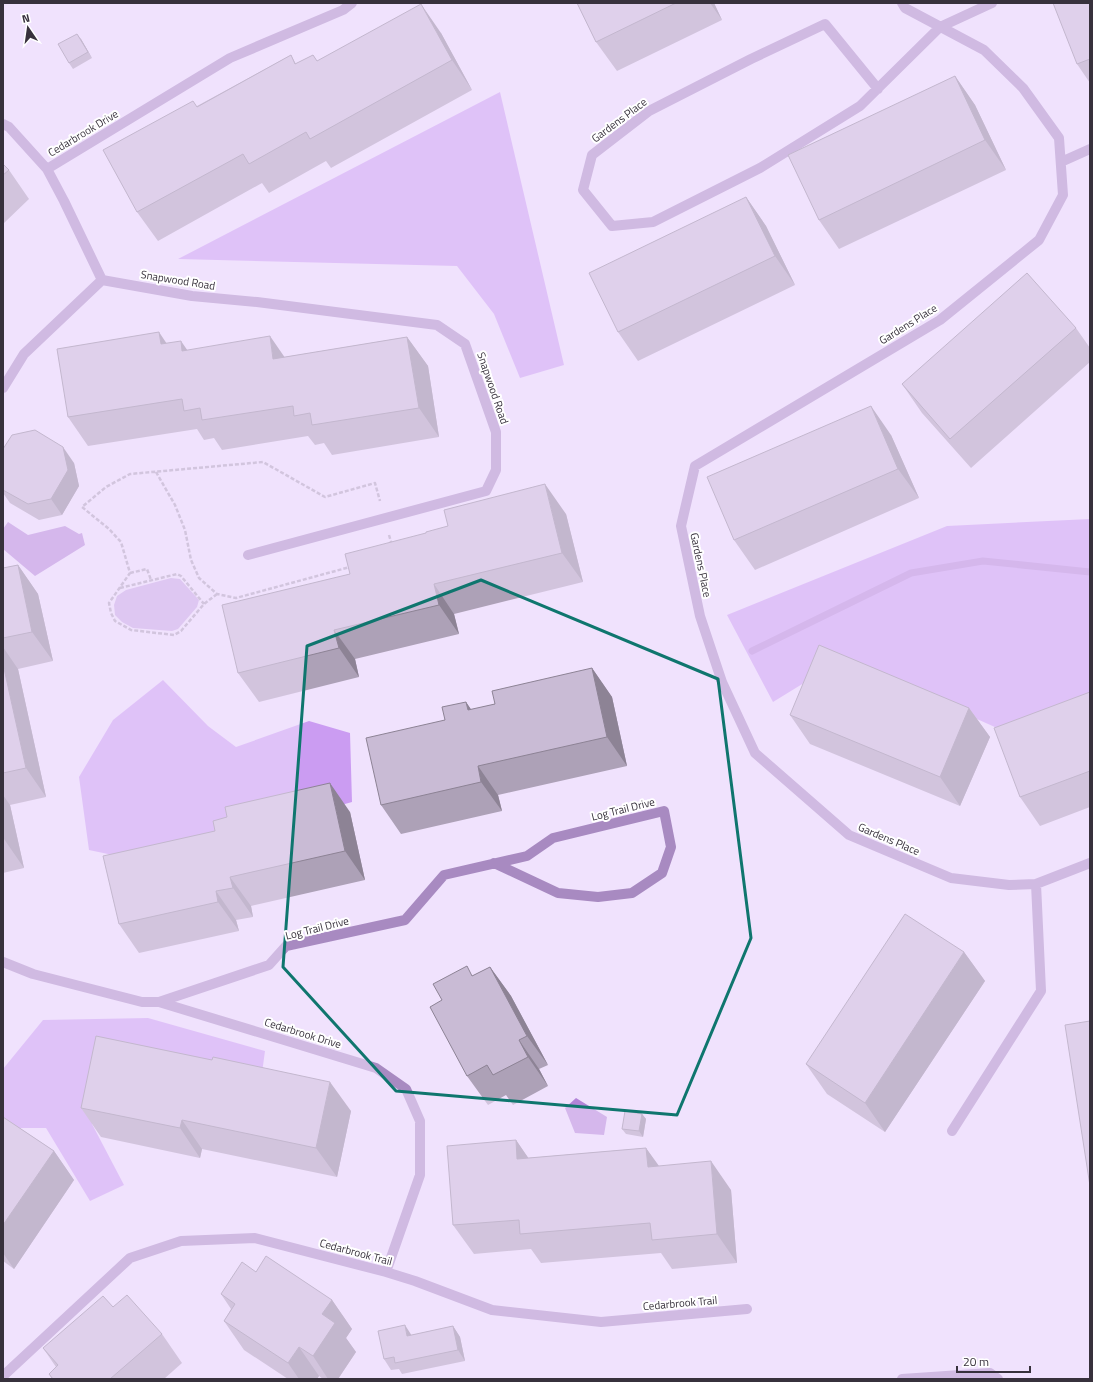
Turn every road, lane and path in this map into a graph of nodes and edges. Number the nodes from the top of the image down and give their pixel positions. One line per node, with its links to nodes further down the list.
1 (352, 3): 9 (street, Cedarbrook Drive)
2 (902, 3): 4 (street, Gardens Place)
3 (992, 3): 4 (street, Gardens Place)
4 (940, 27): 5 (street, Gardens Place); 8 (street, Gardens Place)
5 (878, 88): 5 (street, Gardens Place)
6 (3, 124): 9 (street)
7 (1090, 149): 8 (street)
8 (1061, 162): 21 (street, Gardens Place)
9 (47, 169): 10 (street, Cedarbrook Drive)
10 (102, 280): 11 (street); 12 (street, Snapwood Road)
11 (3, 388)
12 (385, 518): 13 (street, Snapwood Road); 14 (path)
13 (248, 555)
14 (130, 573): 15 (path); 16 (path)
15 (151, 580): 16 (path); 18 (path)
16 (119, 588): 18 (path)
17 (217, 594): 18 (path)
18 (204, 604)
19 (1090, 863): 21 (street, Gardens Place)
20 (494, 864): 20 (street, Log Trail Drive); 23 (street, Log Trail Drive)
21 (1036, 884): 24 (street)
22 (3, 962): 23 (street, Cedarbrook Drive)
23 (159, 1002): 25 (street, Cedarbrook Drive)
24 (952, 1131)
25 (386, 1272): 26 (street, Cedarbrook Trail); 27 (street, Cedarbrook Trail)
26 (747, 1309)
27 (3, 1376)
28 (902, 1379): 29 (street)
29 (998, 1379)

